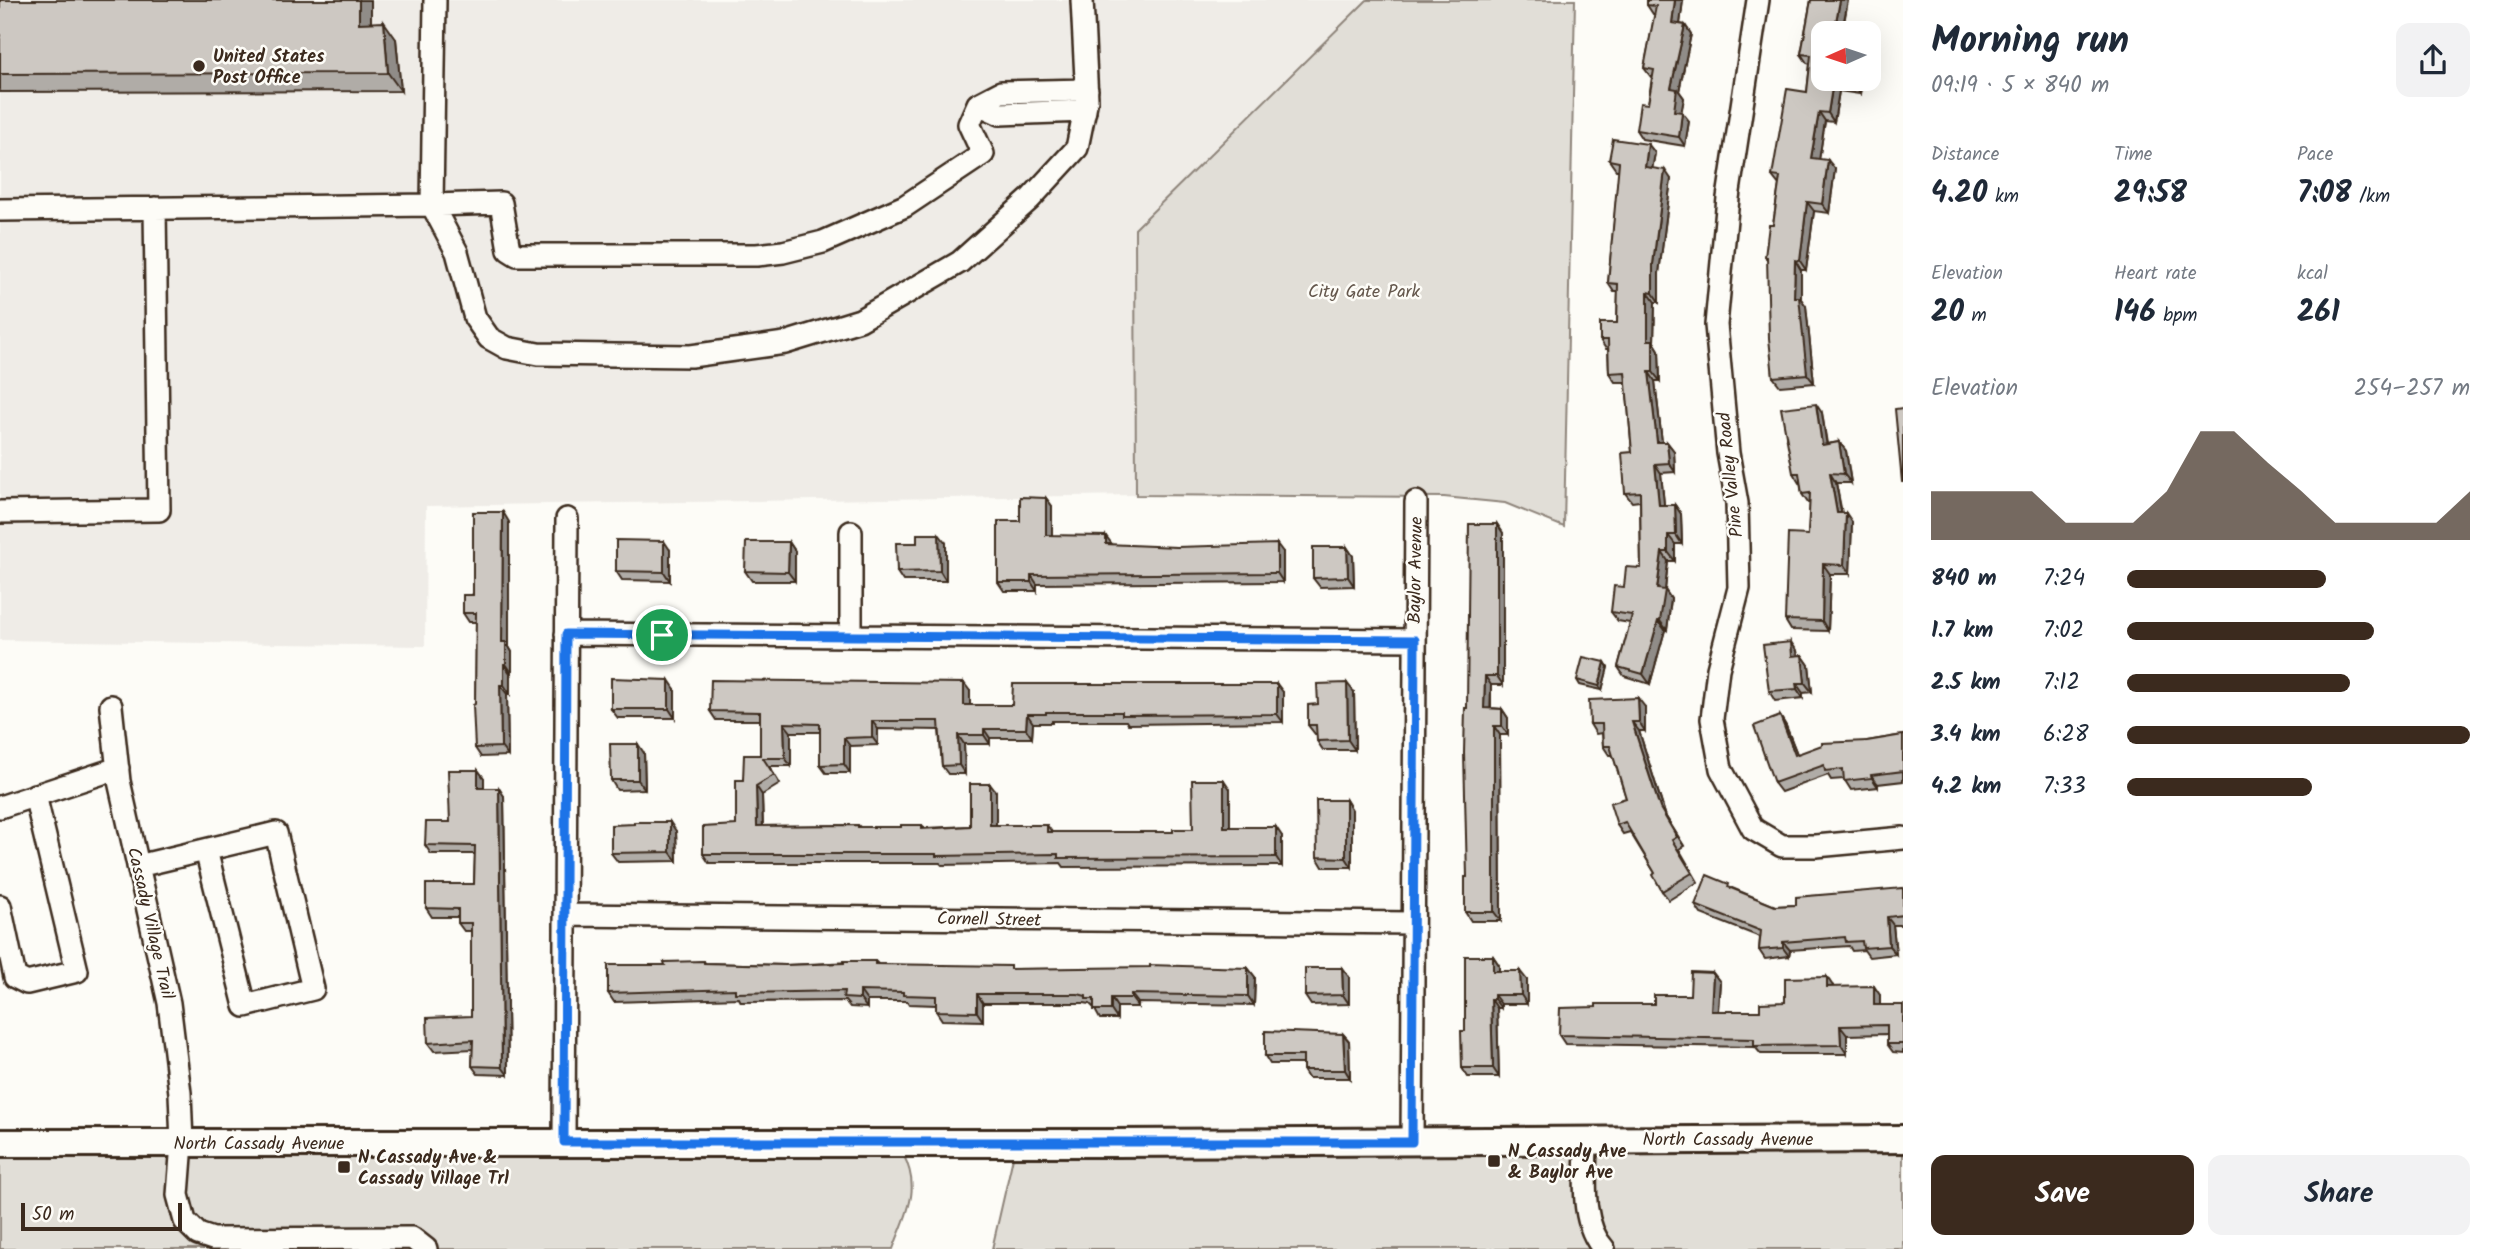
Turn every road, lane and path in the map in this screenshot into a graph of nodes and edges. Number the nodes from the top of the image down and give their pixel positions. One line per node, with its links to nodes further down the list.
1 (435, 0): 5 (street)
2 (1083, 0): 4 (street)
3 (1758, 0): 19 (street, Pine Valley Road)
4 (1086, 100): 5 (street); 5 (street)
5 (432, 205): 6 (street)
6 (155, 208): 7 (street); 9 (street)
7 (0, 210)
8 (1416, 502): 14 (street, Baylor Avenue)
9 (0, 512)
10 (567, 519): 12 (street)
11 (851, 532): 13 (street)
12 (566, 634): 13 (street); 23 (street)
13 (851, 635): 14 (street)
14 (1415, 640): 24 (street, Baylor Avenue)
15 (111, 706): 16 (street, Cassady Village Trail)
16 (118, 768): 17 (street); 21 (street, Cassady Village Trail)
17 (35, 795): 18 (street); 22 (street)
18 (0, 807)
19 (1903, 838)
20 (206, 850): 20 (street); 21 (street)
21 (138, 866): 30 (street, Cassady Village Trail)
22 (0, 906)
23 (566, 915): 24 (street, Cornell Street); 27 (street)
24 (1412, 923): 28 (street, Baylor Avenue)
25 (1903, 1139): 26 (main road, North Cassady Avenue)
26 (1586, 1140): 28 (main road, North Cassady Avenue); 32 (street)
27 (564, 1142): 28 (main road, North Cassady Avenue); 30 (main road, North Cassady Avenue)
28 (1412, 1142)
29 (0, 1143): 30 (main road, North Cassady Avenue)
30 (182, 1143): 31 (street, Cassady Village Trail)
31 (426, 1249)
32 (1604, 1249)

